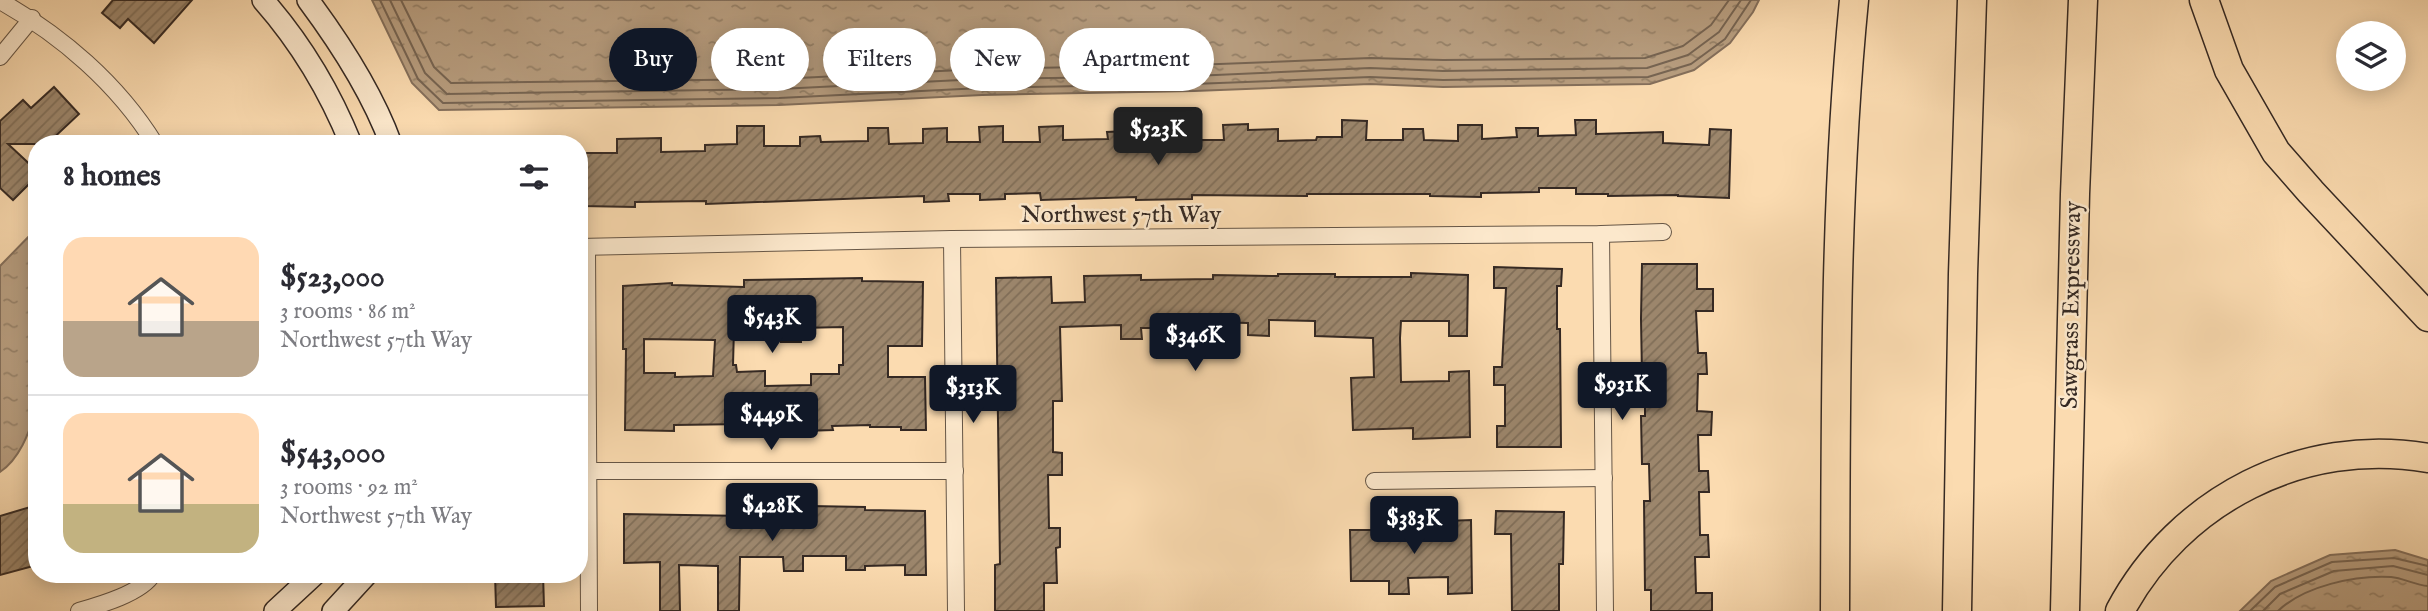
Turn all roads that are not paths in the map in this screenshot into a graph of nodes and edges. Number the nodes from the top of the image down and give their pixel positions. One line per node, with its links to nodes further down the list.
1 (264, 0): 11 (street)
2 (308, 0): 12 (street)
3 (1854, 0): 33 (highway)
4 (1972, 0): 34 (highway)
5 (2083, 0): 35 (highway, Sawgrass Expressway)
6 (2204, 0): 17 (highway)
7 (0, 1): 8 (street)
8 (32, 18): 9 (street); 10 (street)
9 (0, 57)
10 (150, 135)
11 (347, 135)
12 (387, 135)
13 (1662, 232): 14 (street, Northwest 57th Way)
14 (1601, 234): 15 (street, Northwest 57th Way); 21 (street)
15 (952, 240): 16 (street, Northwest 57th Way); 20 (street)
16 (588, 247)
17 (2428, 317)
18 (2428, 458): 36 (highway)
19 (588, 471): 20 (street)
20 (955, 471): 31 (street)
21 (1604, 478): 22 (street); 32 (street)
22 (1374, 481)
23 (145, 583): 27 (street)
24 (305, 583): 28 (street)
25 (359, 583): 29 (street)
26 (588, 583): 30 (street)
27 (79, 611)
28 (275, 611)
29 (334, 611)
30 (589, 611)
31 (956, 611)
32 (1605, 611)
33 (1835, 611)
34 (1957, 611)
35 (2065, 611)
36 (2120, 611)

